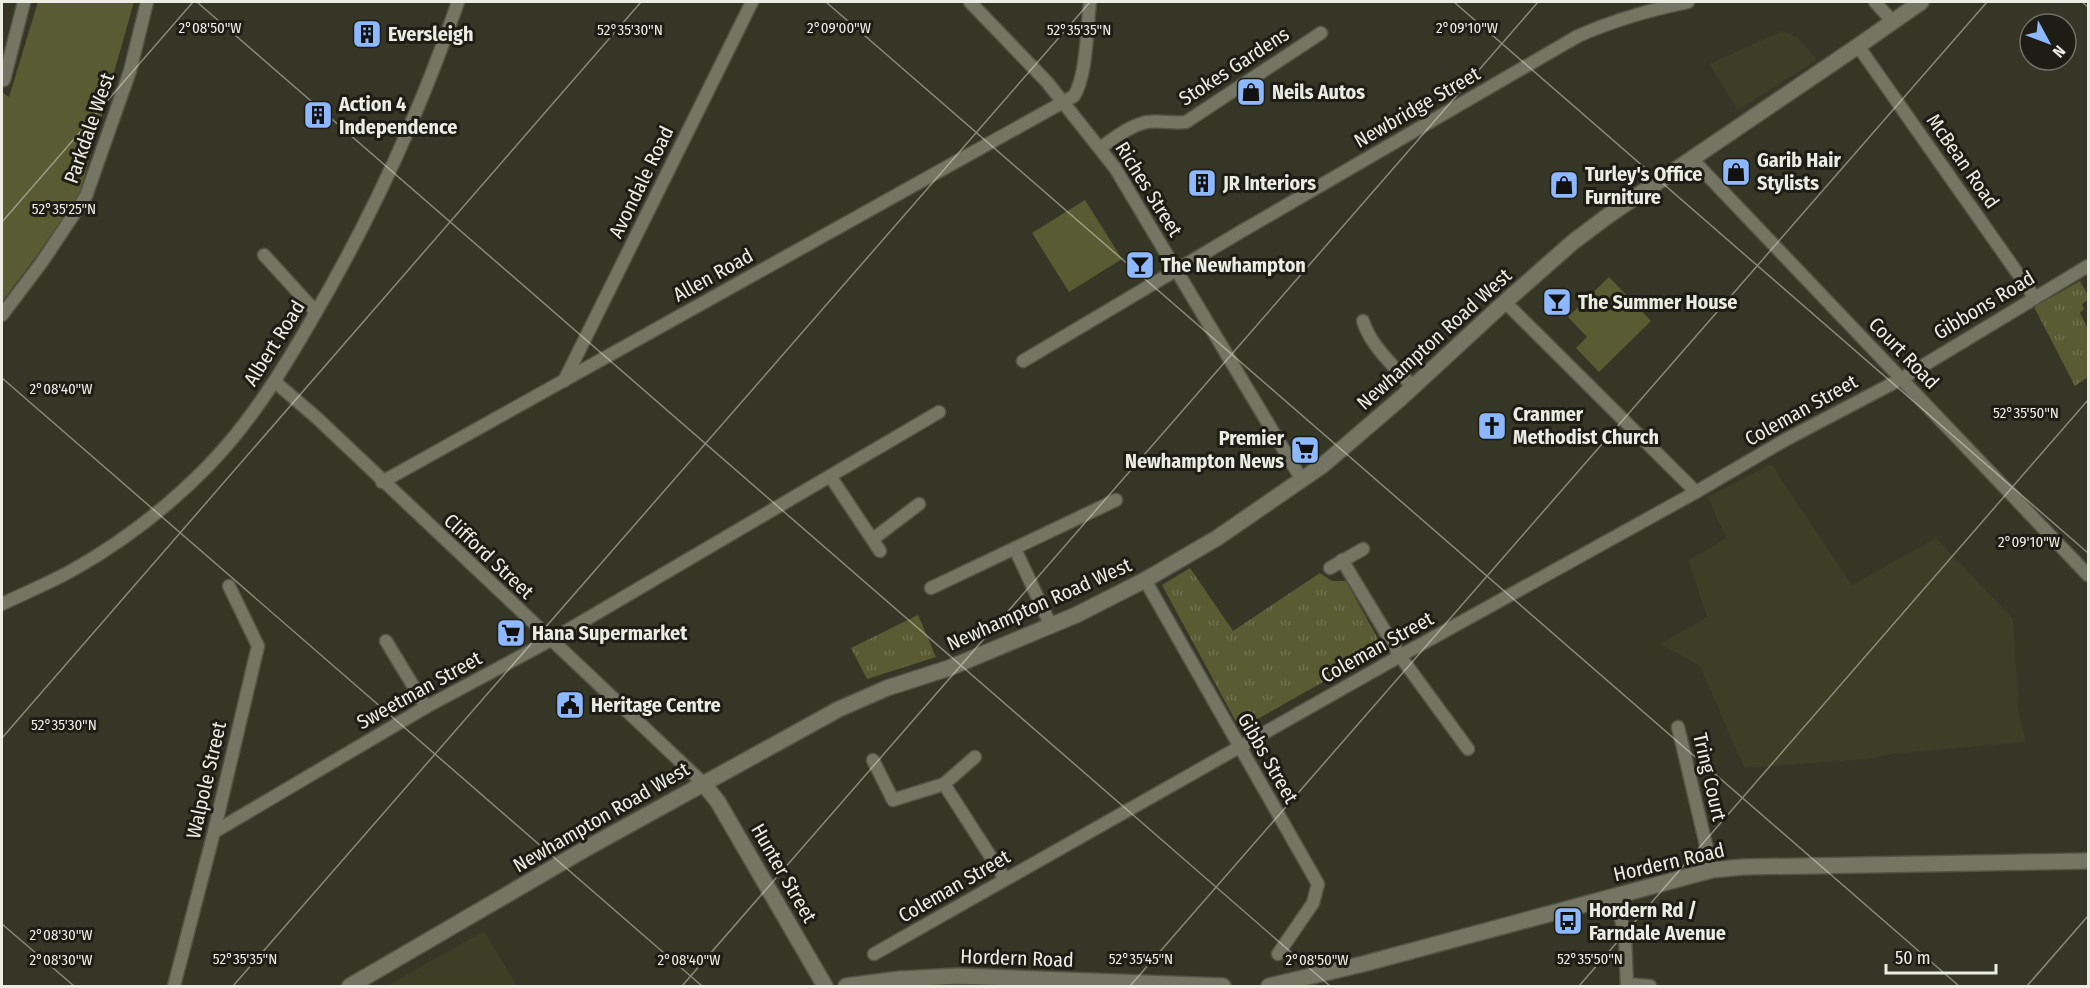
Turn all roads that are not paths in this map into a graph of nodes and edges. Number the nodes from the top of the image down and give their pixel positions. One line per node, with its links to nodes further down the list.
1 (24, 2): 13 (street)
2 (147, 2): 23 (street, Parkdale West)
3 (458, 2): 22 (street, Albert Road)
4 (752, 2): 27 (street, Avondale Road)
5 (970, 2): 14 (street, Riches Street)
6 (1090, 2): 14 (street)
7 (1688, 2): 19 (street, Newbridge Street)
8 (1875, 2): 10 (street)
9 (1921, 2): 10 (street, Newhampton Road West)
10 (1893, 22): 12 (street, Newhampton Road West)
11 (1321, 33): 15 (street, Stokes Gardens)
12 (1858, 46): 16 (street, Newhampton Road West); 20 (street, McBean Road)
13 (4, 80)
14 (1064, 102): 15 (street, Riches Street); 27 (street, Allen Road)
15 (1101, 147): 19 (street, Riches Street)
16 (1692, 158): 21 (street, Newhampton Road West); 26 (street, Court Road)
17 (264, 255): 22 (street)
18 (2088, 266): 20 (street, Gibbons Road)
19 (1177, 270): 25 (street); 32 (street, Riches Street)
20 (2035, 297): 26 (street, Gibbons Road)
21 (1505, 302): 29 (street, Newhampton Road West); 34 (street)
22 (316, 312): 28 (street, Albert Road)
23 (2, 315)
24 (1363, 321): 29 (street)
25 (1023, 362)
26 (1900, 379): 34 (street, Coleman Street); 43 (street, Court Road)
27 (564, 381): 33 (street, Allen Road)
28 (275, 382): 33 (street, Clifford Street); 47 (street, Albert Road)
29 (1413, 387): 32 (street, Newhampton Road West)
30 (939, 412): 31 (street, Sweetman Street)
31 (830, 476): 37 (street); 49 (street, Sweetman Street)
32 (1302, 480): 44 (street, Newhampton Road West)
33 (382, 482): 49 (street, Clifford Street)
34 (1696, 492): 51 (street, Coleman Street)
35 (1116, 500): 38 (street)
36 (919, 504): 37 (street)
37 (873, 539): 40 (street)
38 (1015, 549): 46 (street); 48 (street)
39 (1363, 549): 41 (street)
40 (880, 551)
41 (1342, 560): 42 (street); 51 (street)
42 (1330, 568)
43 (2088, 574)
44 (1145, 580): 48 (street, Newhampton Road West); 54 (street, Gibbs Street)
45 (229, 586): 60 (street, Walpole Street)
46 (931, 588)
47 (2, 604)
48 (1051, 626): 58 (street, Newhampton Road West)
49 (550, 640): 52 (street, Sweetman Street); 58 (street, Clifford Street)
50 (386, 641): 52 (street)
51 (1400, 656): 54 (street, Coleman Street); 55 (street)
52 (426, 707): 60 (street, Sweetman Street)
53 (1678, 727): 62 (street, Tring Court)
54 (1240, 747): 63 (street, Coleman Street); 66 (street, Gibbs Street)
55 (1468, 748)
56 (975, 757): 59 (street)
57 (873, 760): 59 (street)
58 (703, 783): 70 (street, Newhampton Road West); 71 (street, Hunter Street)
59 (944, 784): 63 (street)
60 (214, 832): 69 (street, Walpole Street)
61 (2088, 861): 62 (street, Hordern Road)
62 (1712, 870): 64 (street, Hordern Road)
63 (1005, 879): 65 (street, Coleman Street)
64 (1615, 895): 68 (street); 74 (street, Hordern Road)
65 (874, 954)
66 (1278, 954)
67 (1088, 984): 72 (street, Hordern Road); 73 (street, Hordern Road)
68 (1627, 985): 75 (street)
69 (174, 987)
70 (350, 987)
71 (825, 987)
72 (846, 987)
73 (1223, 987)
74 (1269, 987)
75 (1650, 987)

